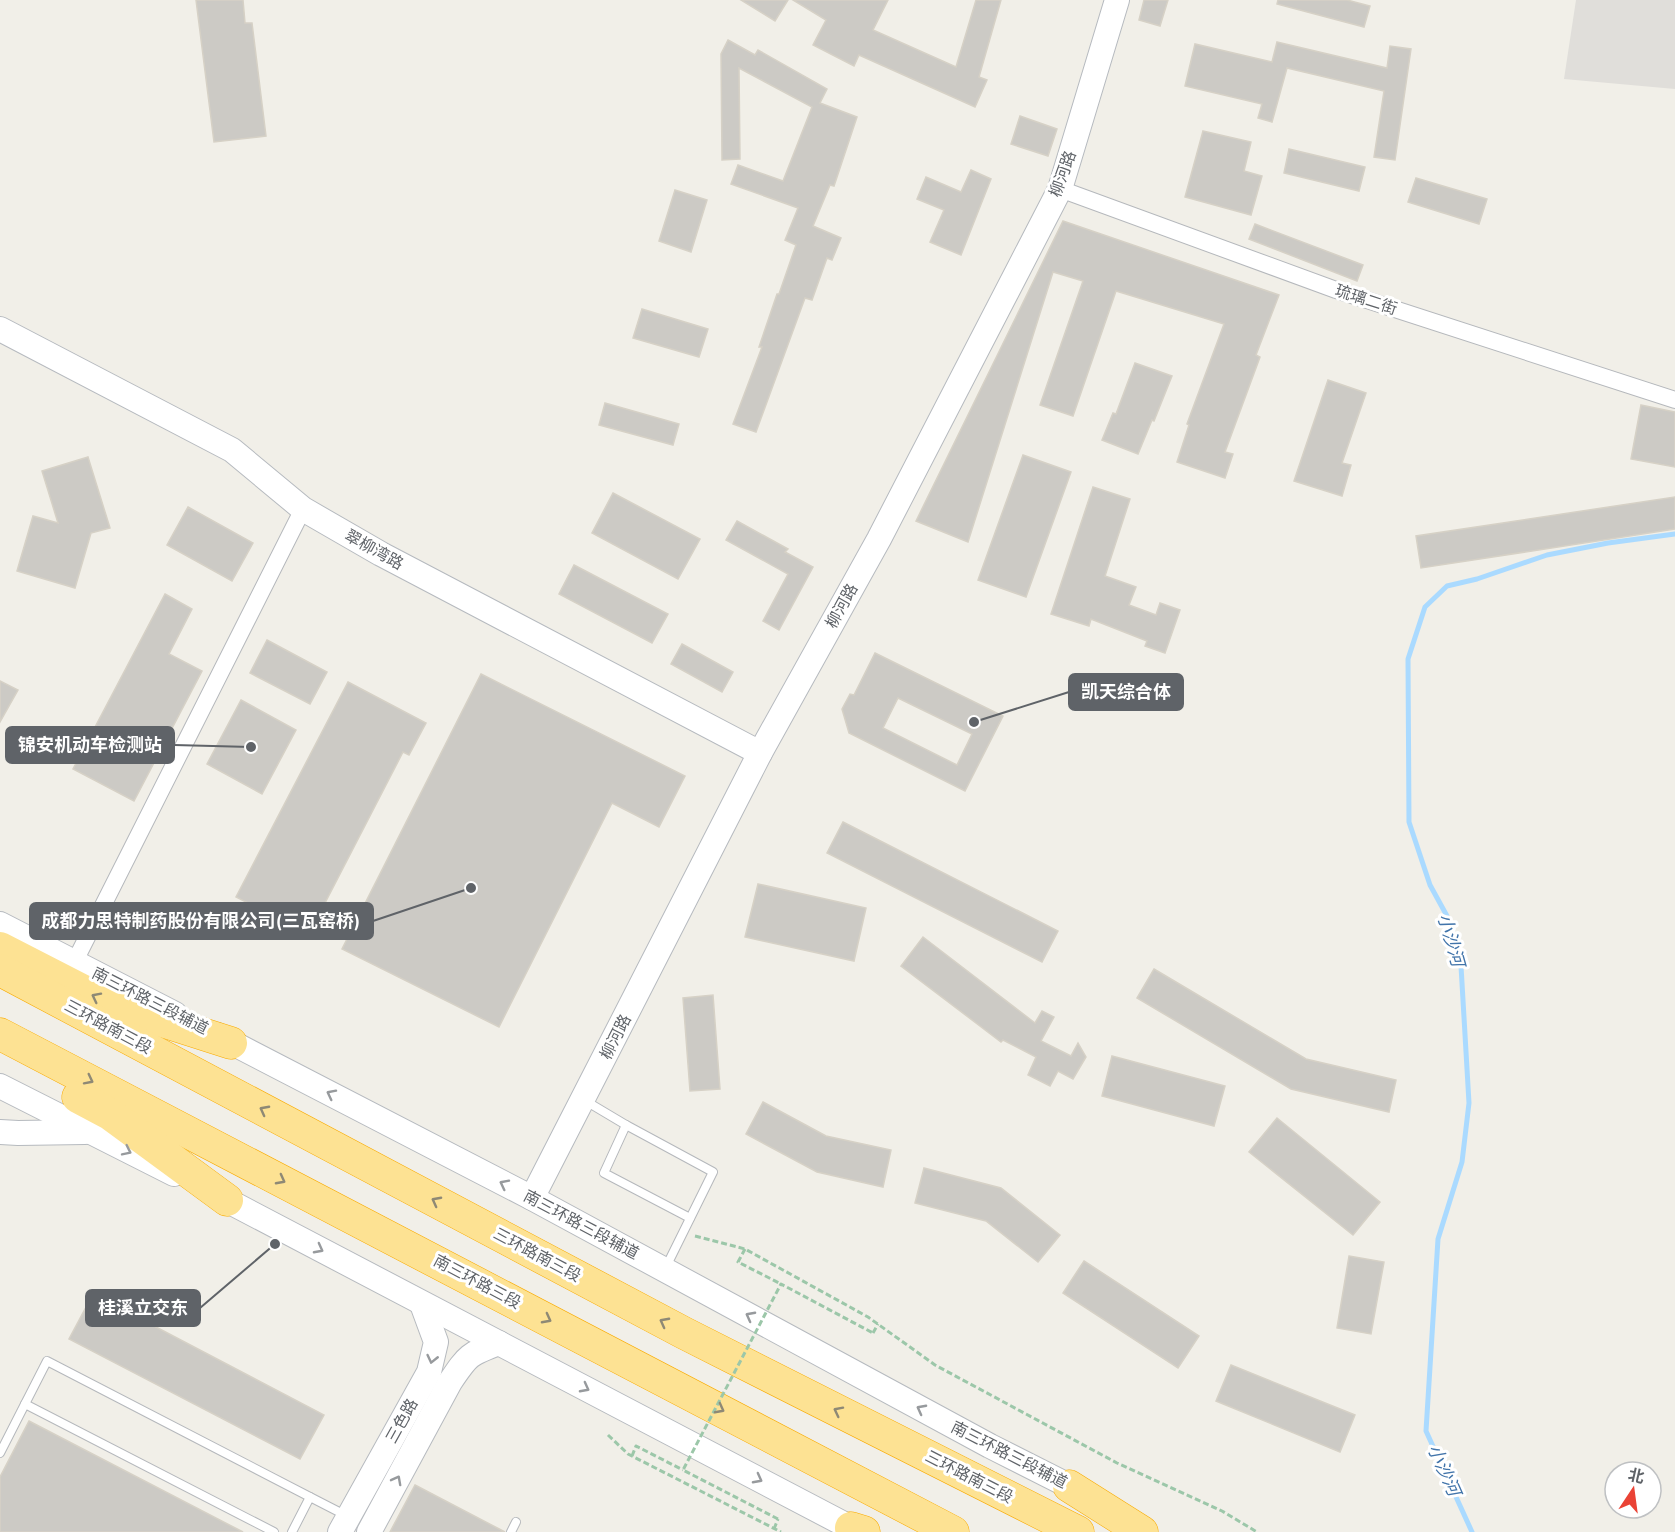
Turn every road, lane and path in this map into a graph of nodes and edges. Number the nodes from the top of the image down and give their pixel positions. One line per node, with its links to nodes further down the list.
1 (1117, 0): 2 (main road, 柳河路)
2 (1060, 189): 4 (street, 琉璃二街); 6 (main road, 柳河路)
3 (0, 328): 5 (main road, 翠柳湾路)
4 (1675, 400)
5 (303, 509): 6 (main road, 翠柳湾路); 10 (street)
6 (760, 753): 16 (main road, 柳河路)
7 (0, 905): 9 (main road)
8 (0, 924): 9 (main road, 南三环路三段辅道)
9 (14, 943): 10 (main road, 南三环路三段辅道); 13 (highway, one-way to 9)
10 (75, 963): 13 (main road, 南三环路三段辅道)
11 (0, 970): 47 (highway, 三环路南三段, one-way to 11)
12 (0, 1034): 46 (highway, 南三环路三段, one-way to 46)
13 (231, 1042): 20 (main road, 南三环路三段辅道, one-way to 13)
14 (0, 1056): 21 (highway)
15 (0, 1086): 18 (main road)
16 (584, 1100): 17 (lane); 20 (main road, 柳河路)
17 (626, 1125): 22 (lane); 22 (lane)
18 (88, 1131): 19 (main road); 21 (main road, one-way to 21)
19 (0, 1132)
20 (532, 1198): 25 (main road, 南三环路三段辅道)
21 (228, 1200): 27 (main road, one-way to 27)
22 (690, 1218): 23 (lane)
23 (683, 1233): 24 (path); 25 (lane)
24 (746, 1249): 26 (path); 28 (path)
25 (664, 1270): 35 (main road, 南三环路三段辅道, one-way to 25)
26 (781, 1284): 28 (path, bridge); 34 (path, bridge)
27 (422, 1304): 29 (main road); 38 (main road, 三色路, one-way to 38)
28 (878, 1324): 50 (path)
29 (499, 1343): 40 (main road, one-way to 40); 43 (main road, 三色路, one-way to 29)
30 (26, 1404): 32 (lane); 36 (lane); 41 (lane)
31 (608, 1435): 33 (path)
32 (0, 1452)
33 (632, 1456): 34 (path); 39 (path)
34 (683, 1470): 39 (path, bridge)
35 (1068, 1486): 48 (highway); 49 (main road, 南三环路三段辅道)
36 (310, 1497): 38 (lane); 42 (lane)
37 (516, 1522): 44 (lane)
38 (344, 1524)
39 (774, 1530): 45 (path)
40 (858, 1530)
41 (274, 1532)
42 (292, 1532)
43 (369, 1532)
44 (511, 1532)
45 (781, 1532)
46 (953, 1532)
47 (1078, 1532)
48 (1142, 1532)
49 (1160, 1532)
50 (1257, 1532)

